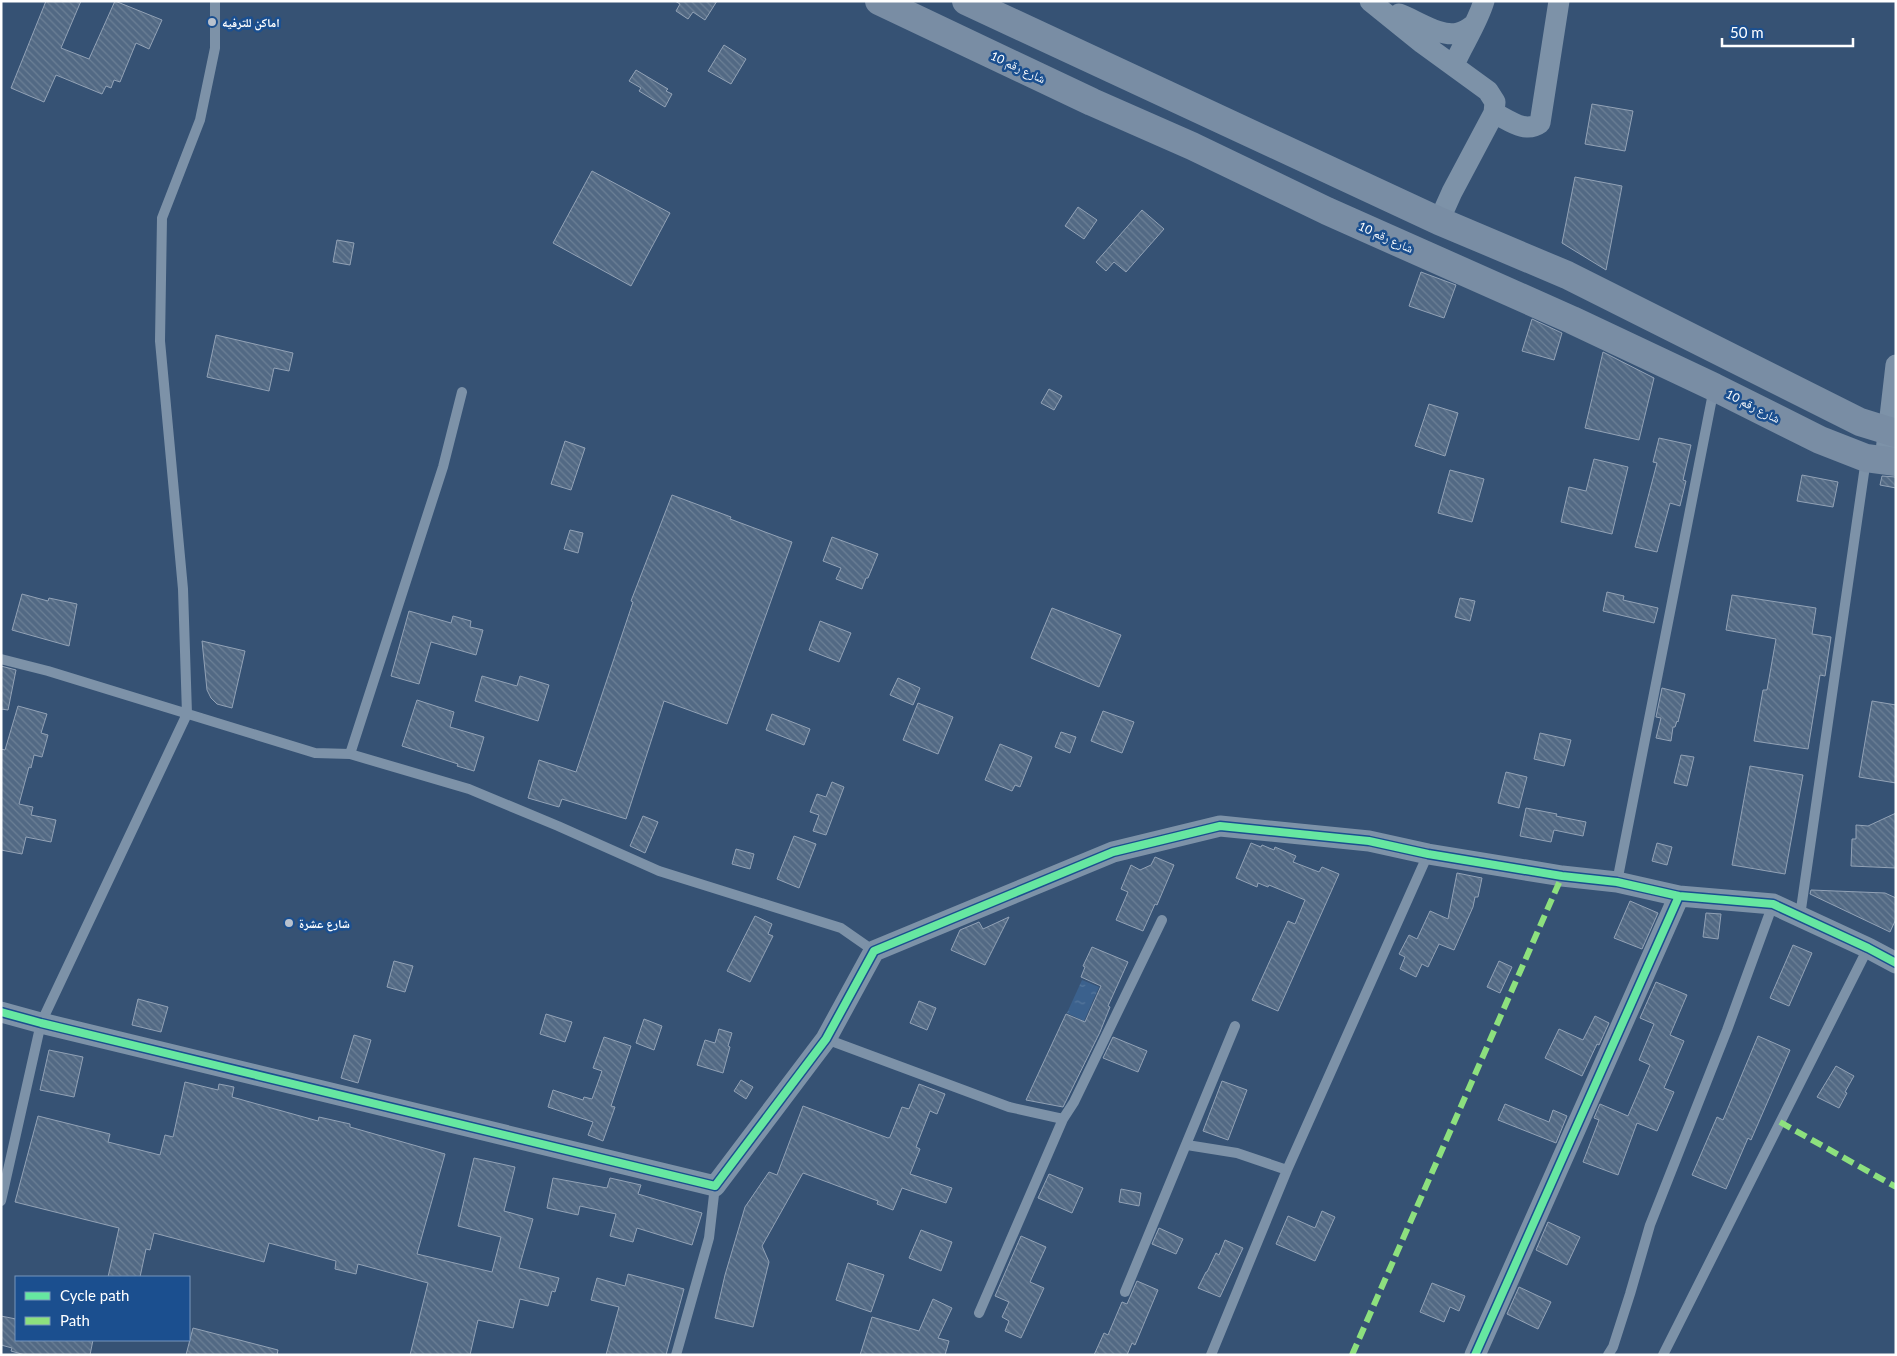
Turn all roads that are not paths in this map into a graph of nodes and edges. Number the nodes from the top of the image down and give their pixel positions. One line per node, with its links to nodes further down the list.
1 (215, 1): 17 (lane)
2 (879, 1): 12 (main road, شارع رقم 10)
3 (966, 1): 10 (main road)
4 (1484, 1): 7 (street)
5 (1559, 1): 9 (street)
6 (1379, 4): 7 (street); 8 (street)
7 (1472, 26): 8 (street)
8 (1454, 65): 9 (street)
9 (1494, 113): 10 (street)
10 (1440, 220): 14 (main road)
11 (1896, 365): 14 (street)
12 (1714, 386): 15 (main road, شارع رقم 10); 20 (lane)
13 (462, 392): 18 (lane)
14 (1892, 432): 15 (street)
15 (1882, 460): 23 (lane)
16 (1, 659): 17 (lane)
17 (187, 714): 18 (lane); 29 (lane)
18 (350, 754): 26 (lane)
19 (1428, 854): 20 (street); 26 (street); 34 (lane)
20 (1617, 882): 21 (street)
21 (1679, 896): 22 (street); 41 (street)
22 (1773, 904): 23 (street); 42 (lane)
23 (1800, 916): 25 (street)
24 (1162, 920): 32 (lane)
25 (1868, 948): 27 (street); 43 (lane)
26 (874, 951): 31 (street)
27 (1896, 963)
28 (1, 1012): 29 (street)
29 (41, 1023): 35 (street); 36 (lane)
30 (1235, 1026): 33 (lane)
31 (826, 1039): 32 (lane); 35 (street)
32 (1063, 1119): 38 (lane)
33 (1187, 1145): 34 (lane); 37 (lane)
34 (1287, 1170): 40 (lane)
35 (714, 1186): 39 (lane)
36 (1, 1201)
37 (1125, 1292)
38 (979, 1314)
39 (676, 1355)
40 (1211, 1355)
41 (1475, 1355)
42 (1608, 1355)
43 (1663, 1355)

